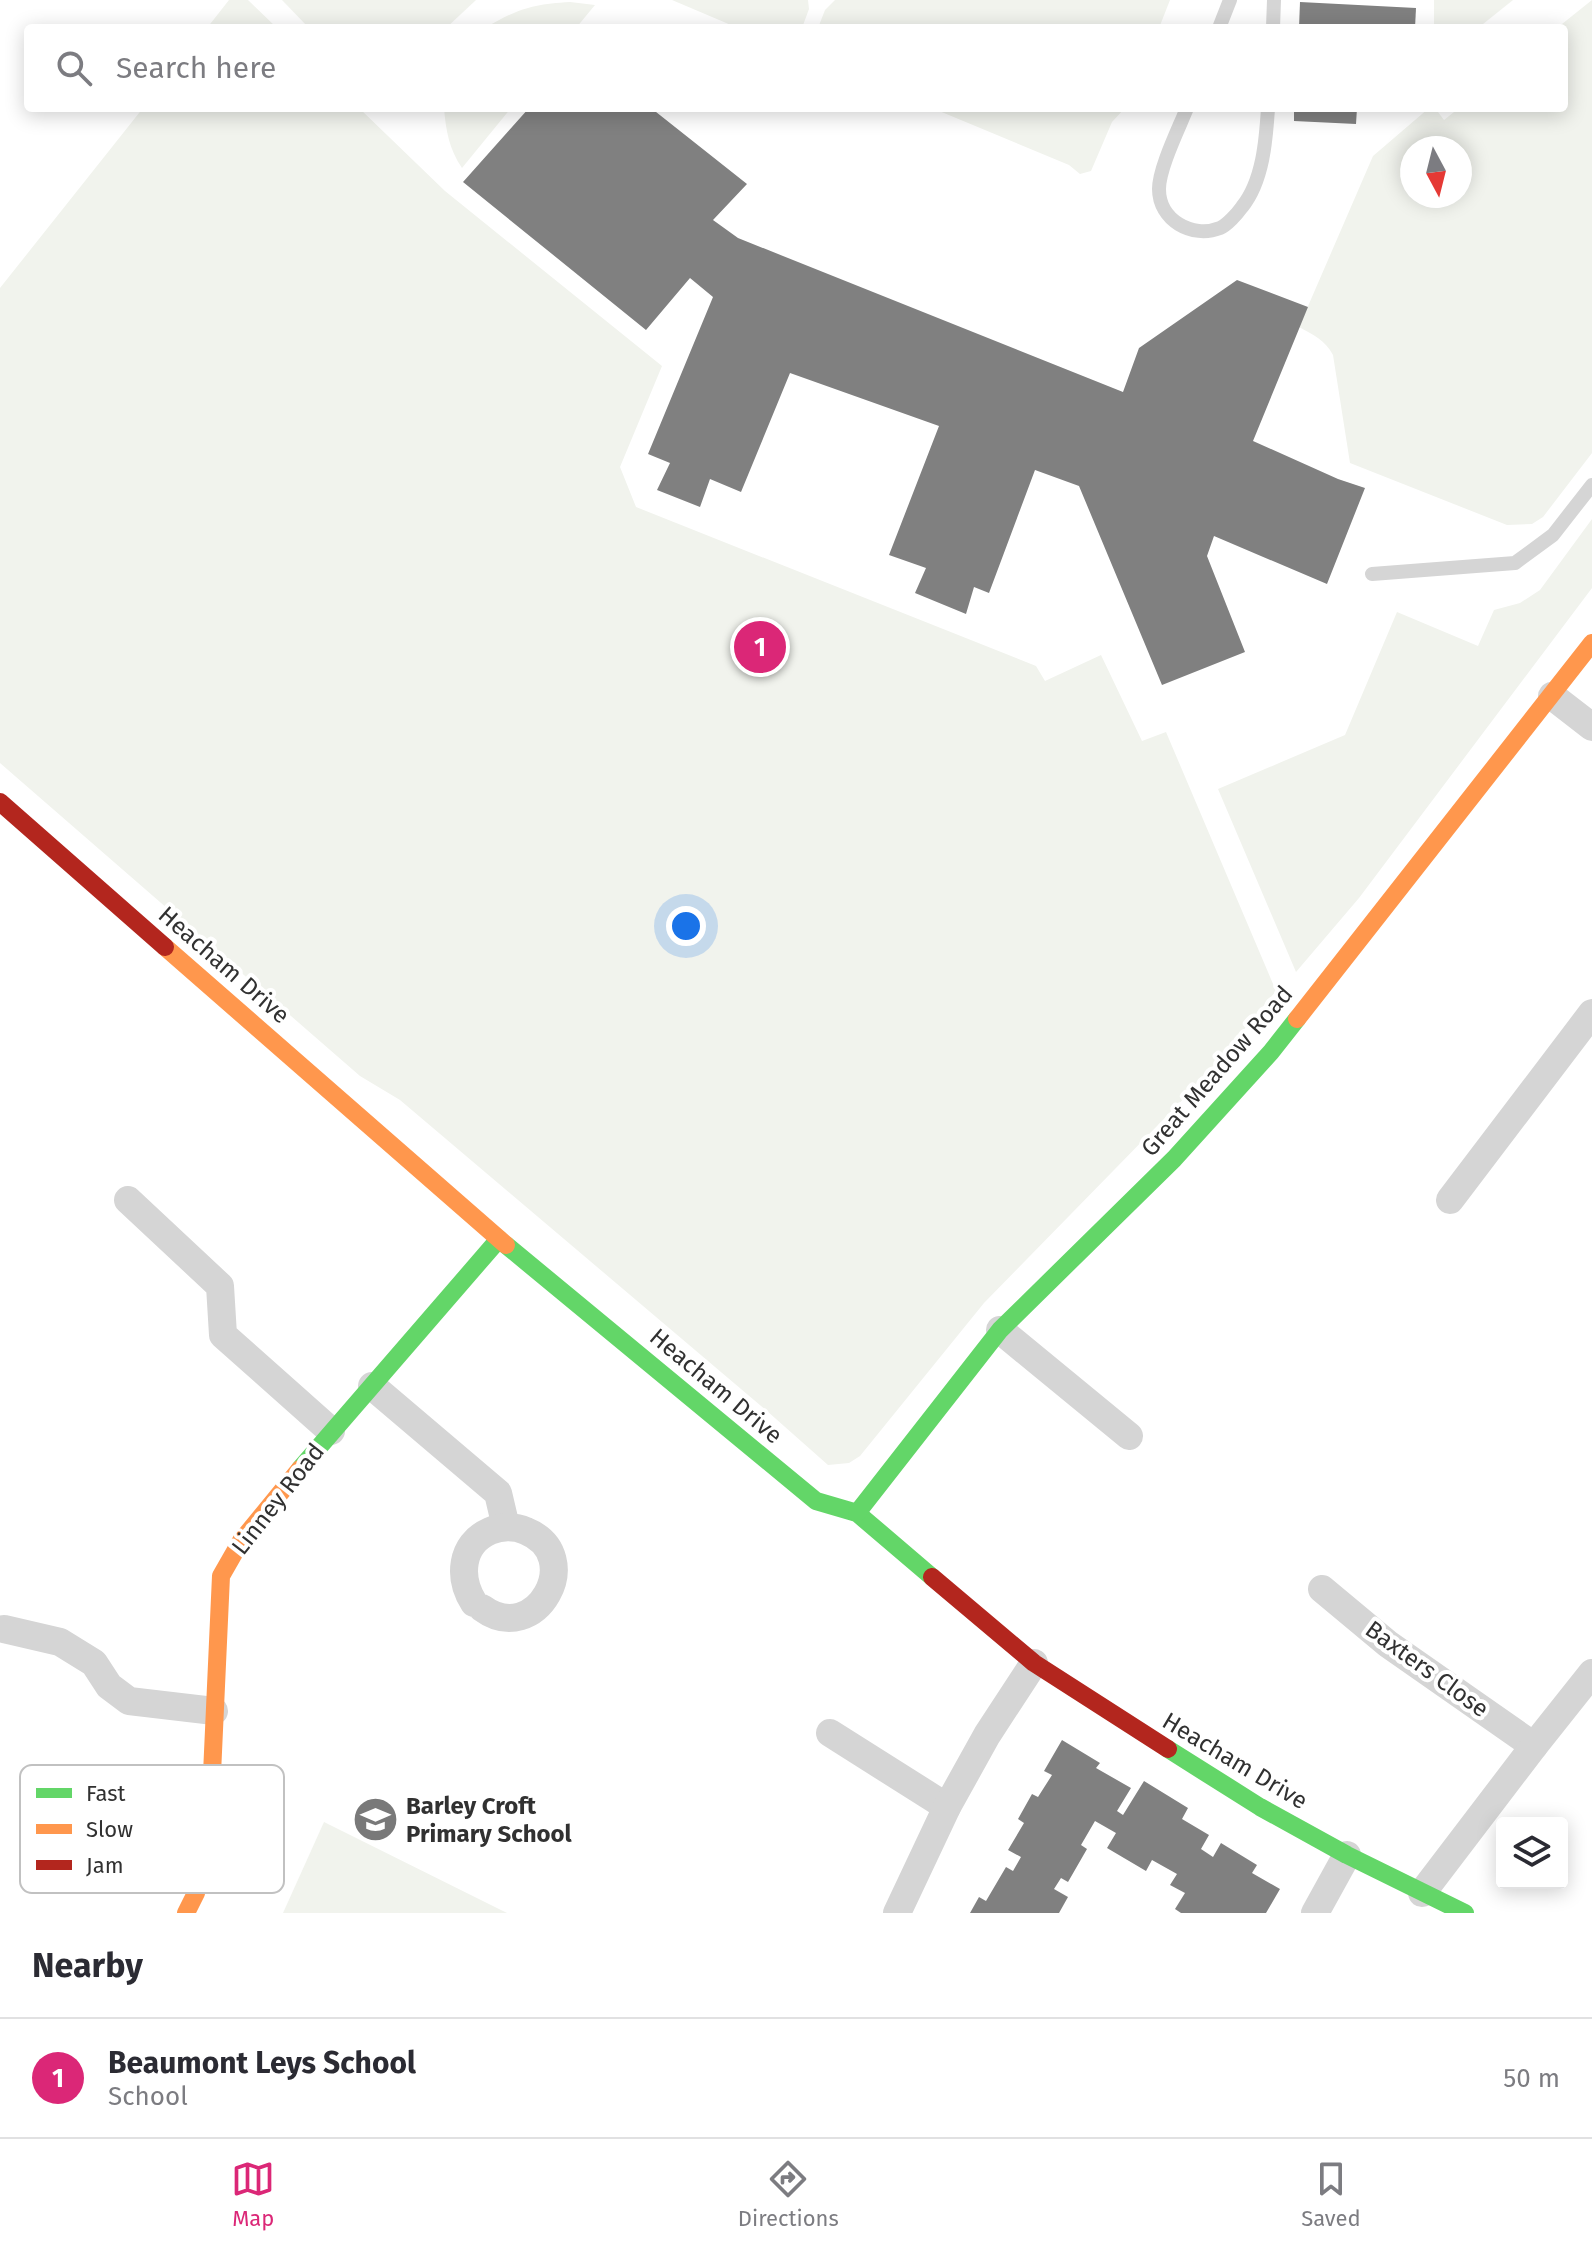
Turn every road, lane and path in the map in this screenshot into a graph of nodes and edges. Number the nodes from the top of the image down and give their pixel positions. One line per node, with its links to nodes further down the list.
1 (1230, 0): 3 (lane)
2 (1274, 0): 4 (lane)
3 (1221, 24)
4 (1273, 24)
5 (1185, 112): 6 (lane)
6 (1268, 112)
7 (1592, 485): 8 (lane)
8 (1372, 574)
9 (1592, 643): 10 (street, Great Meadow Road)
10 (1552, 696): 11 (street); 17 (street, Great Meadow Road)
11 (1592, 727)
12 (0, 802): 16 (street, Heacham Drive)
13 (1592, 1013): 15 (street)
14 (128, 1200): 19 (street, Linney Road)
15 (1450, 1200)
16 (499, 1239): 18 (street, Linney Road); 21 (street, Heacham Drive)
17 (1000, 1330): 20 (street); 21 (street, Great Meadow Road)
18 (372, 1386): 19 (street, Linney Road); 22 (street)
19 (331, 1431): 27 (street, Linney Road)
20 (1129, 1436)
21 (857, 1513): 25 (street, Heacham Drive)
22 (506, 1527): 22 (street)
23 (1322, 1589): 29 (street, Baxters Close)
24 (4, 1629): 27 (street)
25 (1034, 1663): 31 (street); 32 (street, Heacham Drive)
26 (1592, 1673): 29 (street)
27 (214, 1711): 30 (street, Linney Road)
28 (830, 1733): 31 (street)
29 (1534, 1746): 34 (street)
30 (212, 1765)
31 (947, 1807): 36 (street)
32 (1347, 1855): 34 (street, Heacham Drive); 37 (street)
33 (196, 1893): 35 (street, Linney Road)
34 (1422, 1893): 38 (street, Heacham Drive)
35 (186, 1913)
36 (897, 1913)
37 (1315, 1913)
38 (1465, 1913)

